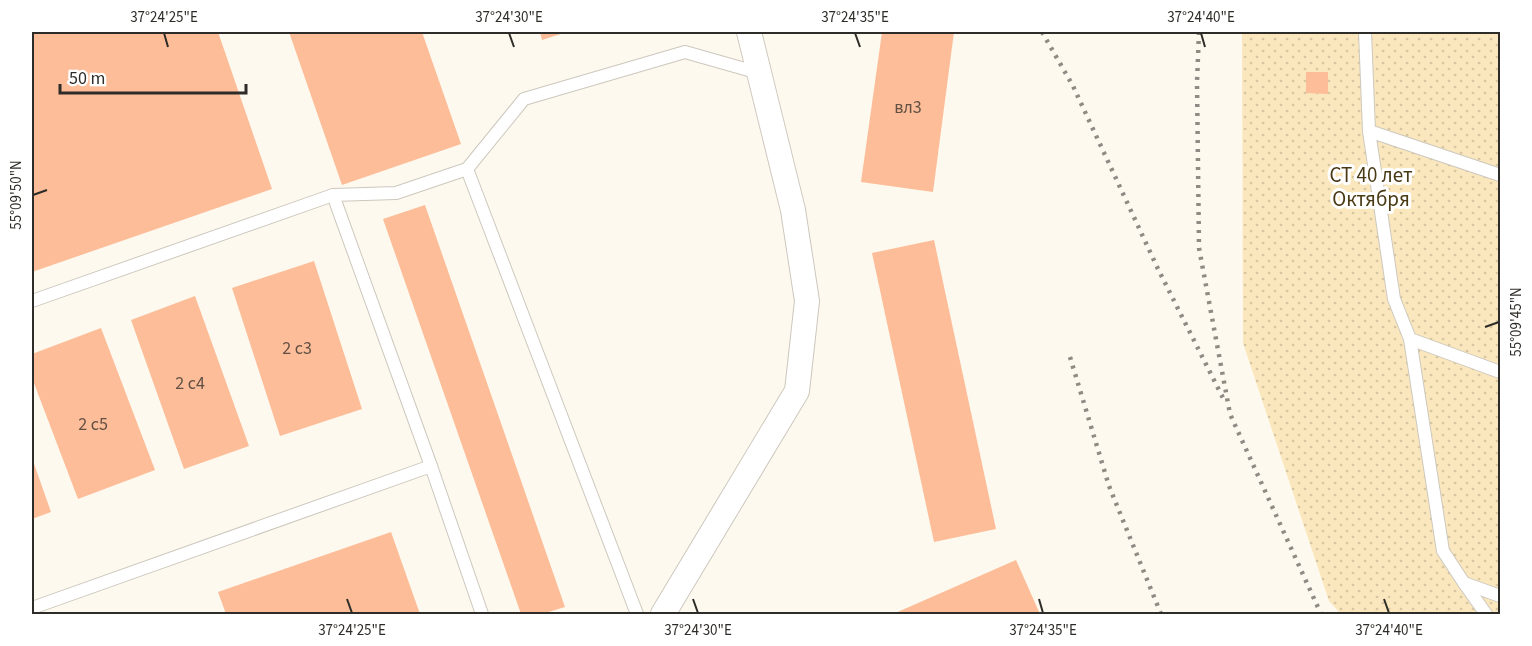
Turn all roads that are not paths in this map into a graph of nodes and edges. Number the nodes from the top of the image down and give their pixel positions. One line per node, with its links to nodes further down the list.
1 (749, 32): 3 (street)
2 (1365, 32): 4 (lane)
3 (760, 73): 5 (lane); 17 (street)
4 (1369, 131): 6 (lane); 9 (lane)
5 (467, 169): 7 (lane); 16 (lane)
6 (1500, 175)
7 (333, 195): 8 (lane); 11 (lane)
8 (32, 301)
9 (1410, 339): 10 (lane); 12 (lane)
10 (1500, 372)
11 (430, 466): 14 (lane); 15 (lane)
12 (1464, 583): 13 (lane); 18 (lane)
13 (1500, 596)
14 (32, 608)
15 (482, 615)
16 (637, 615)
17 (663, 615)
18 (1486, 615)

